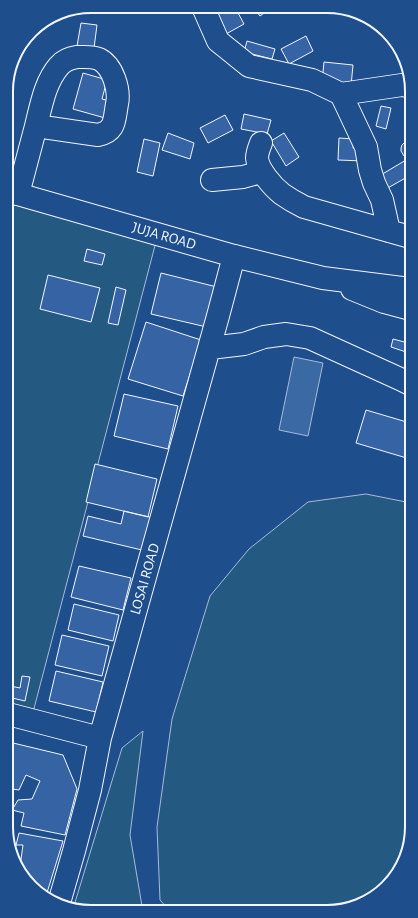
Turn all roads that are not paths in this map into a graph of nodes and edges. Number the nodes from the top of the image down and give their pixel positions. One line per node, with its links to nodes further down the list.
1 (206, 13): 3 (street)
2 (404, 85): 3 (street)
3 (341, 94): 10 (street)
4 (36, 126): 8 (street)
5 (261, 143): 6 (street)
6 (261, 172): 7 (street); 10 (street)
7 (212, 180)
8 (13, 189)
9 (13, 192): 12 (street, JUJA ROAD)
10 (389, 231): 11 (street)
11 (405, 236)
12 (234, 256): 13 (street, JUJA ROAD); 16 (street, LOSAI ROAD)
13 (323, 278): 14 (street, JUJA ROAD); 15 (street, JUJA ROAD)
14 (405, 287)
15 (405, 308)
16 (210, 348): 17 (street); 19 (street, LOSAI ROAD)
17 (405, 382)
18 (13, 715): 19 (street)
19 (100, 738): 20 (street, LOSAI ROAD)
20 (60, 898)

